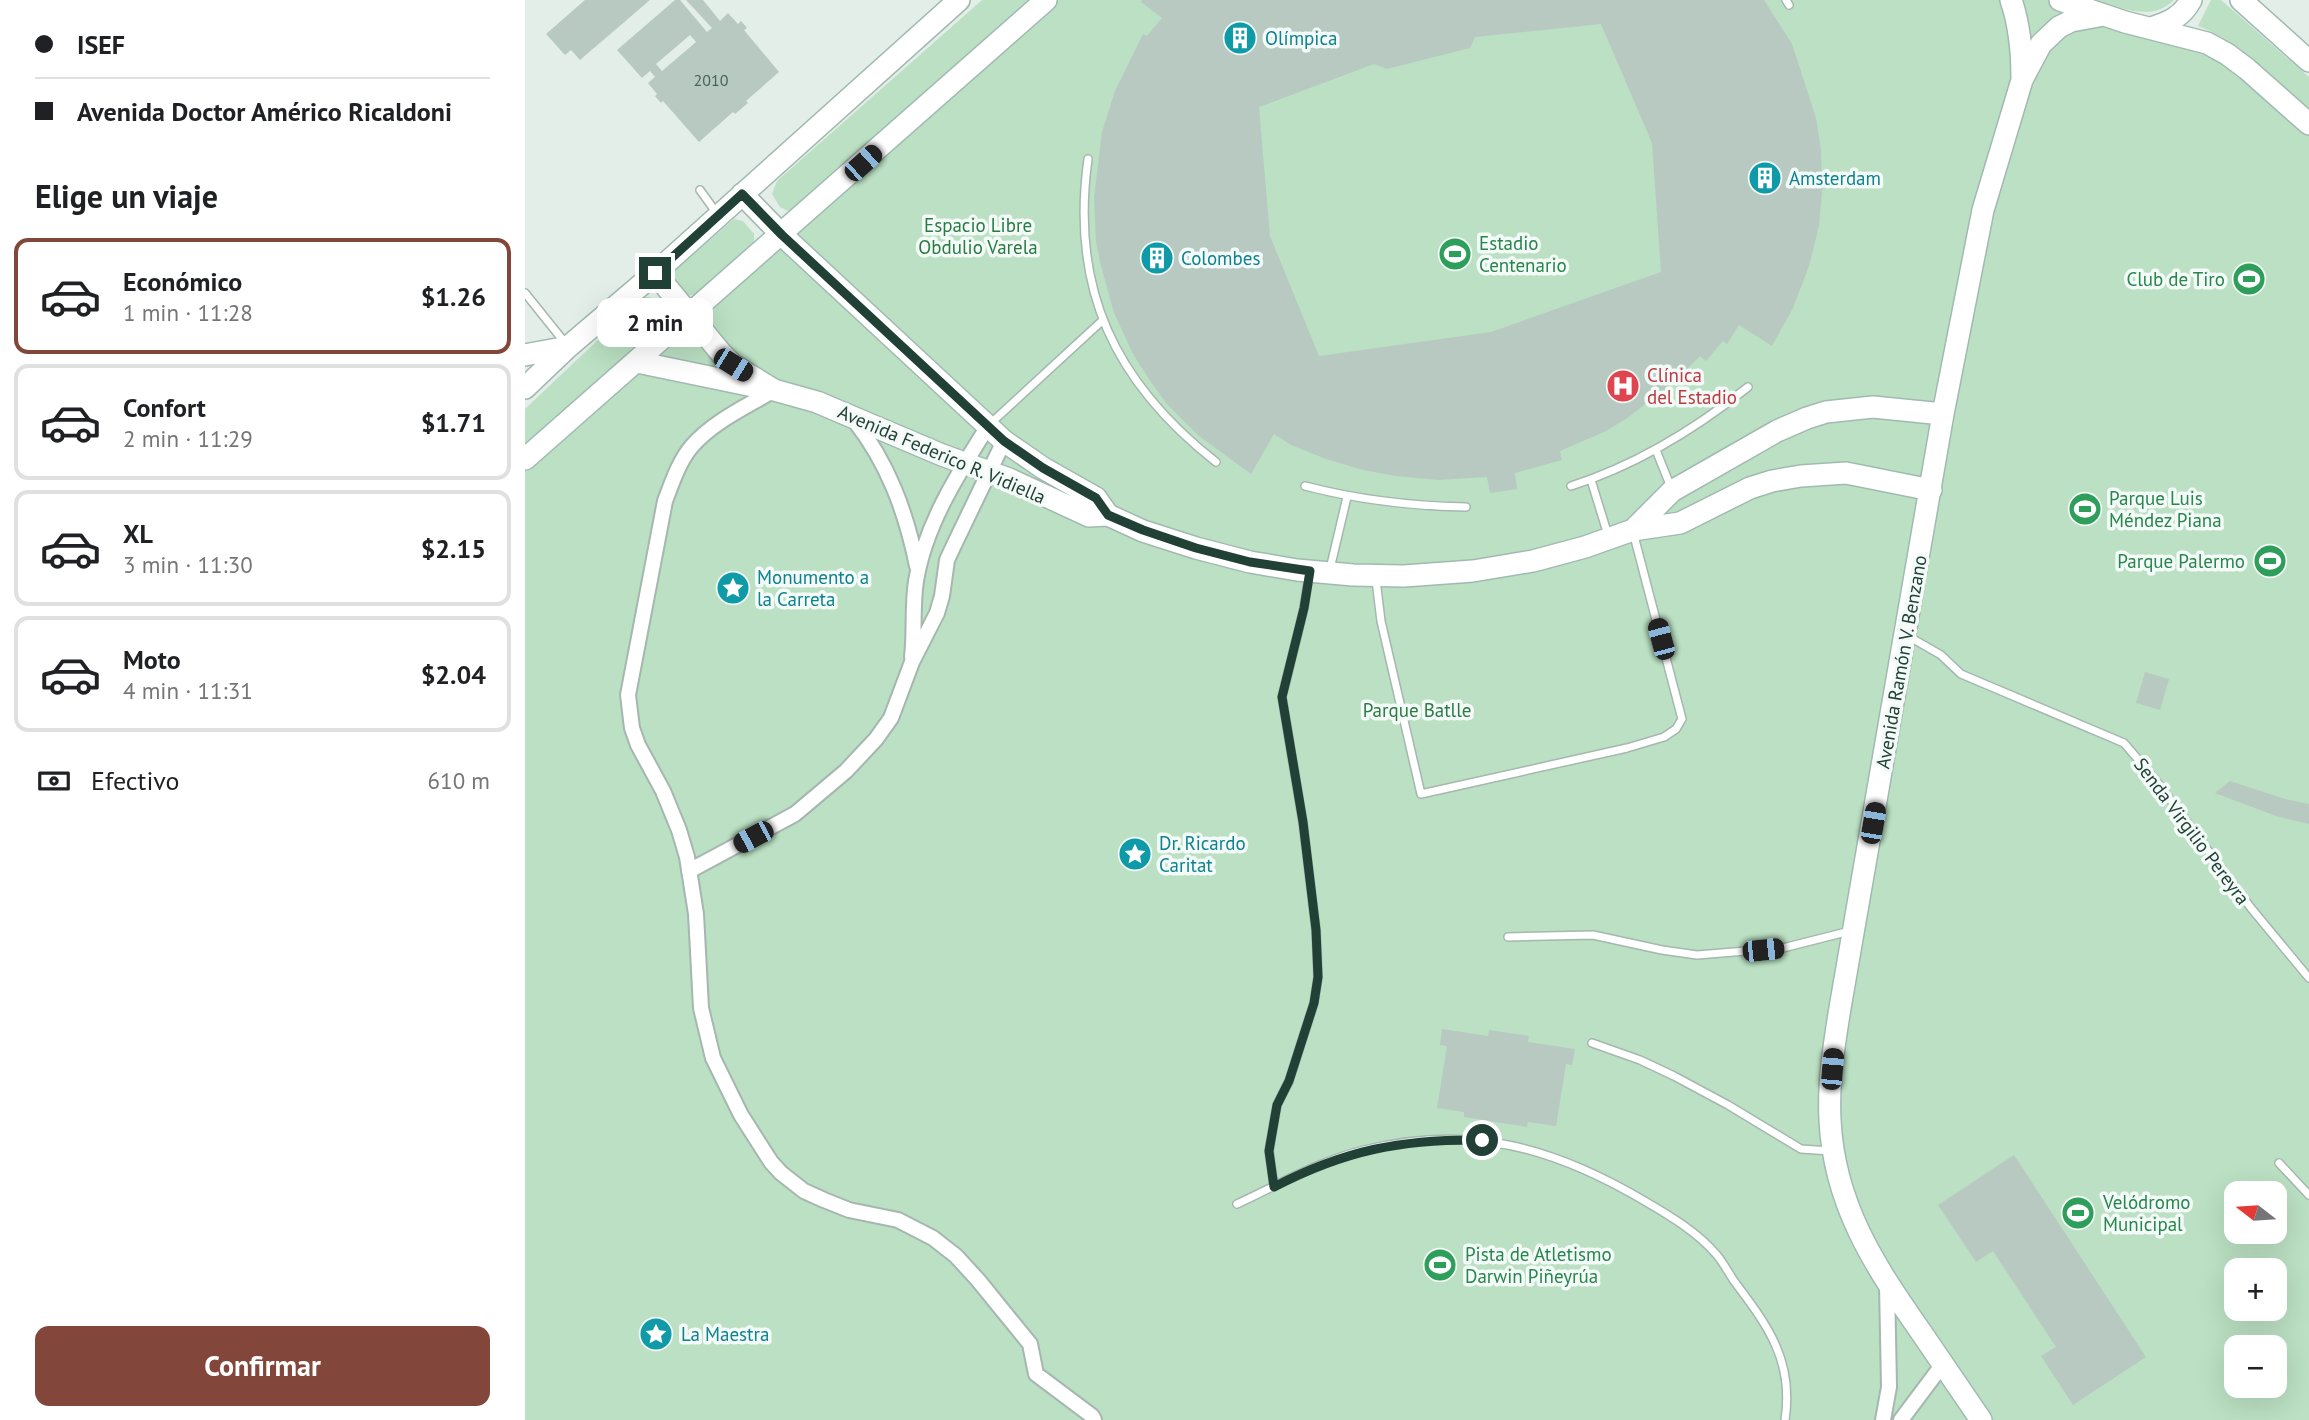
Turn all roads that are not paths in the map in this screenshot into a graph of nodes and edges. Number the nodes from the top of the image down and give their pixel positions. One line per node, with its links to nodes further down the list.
1 (960, 0): 14 (street)
2 (1046, 0): 16 (street)
3 (2011, 0): 10 (street, Avenida Ramón V. Benzano)
4 (2060, 0): 7 (street)
5 (2190, 0): 8 (street)
6 (2241, 0): 9 (street)
7 (2104, 15): 8 (street); 10 (street, Avenida Ramón V. Benzano)
8 (2151, 27): 11 (street)
9 (2309, 61)
10 (2022, 80): 27 (street, Avenida Ramón V. Benzano)
11 (2309, 124)
12 (1088, 159): 20 (lane)
13 (700, 190): 15 (lane)
14 (742, 194): 15 (street); 16 (street, Avenida Federico R. Vidiella)
15 (718, 215): 17 (street)
16 (782, 235): 19 (street); 29 (street, Avenida Federico R. Vidiella)
17 (655, 273): 19 (street, Avenida Federico R. Vidiella); 21 (street)
18 (525, 293): 21 (lane)
19 (690, 316): 23 (street); 26 (street, Avenida Federico R. Vidiella)
20 (1103, 320): 29 (lane); 33 (lane)
21 (568, 347): 22 (street); 25 (street)
22 (525, 355)
23 (637, 362): 26 (street, Avenida Federico R. Vidiella); 32 (street)
24 (1748, 387): 31 (lane)
25 (525, 388)
26 (774, 390): 28 (street, Avenida Federico R. Vidiella); 51 (street)
27 (1944, 414): 39 (street, Avenida Ramón V. Benzano); 40 (street, Avenida Federico R. Vidiella)
28 (851, 416): 34 (street, Avenida Federico R. Vidiella); 46 (street)
29 (988, 426): 30 (street, Avenida Federico R. Vidiella); 34 (street)
30 (1004, 441): 35 (street); 43 (street, Avenida Federico R. Vidiella)
31 (1657, 450): 36 (lane); 40 (lane)
32 (525, 459)
33 (1216, 462)
34 (965, 463): 35 (street, Avenida Federico R. Vidiella); 46 (street)
35 (989, 472): 43 (street, Avenida Federico R. Vidiella); 50 (street)
36 (1591, 480): 38 (lane); 45 (lane)
37 (1305, 486): 41 (lane)
38 (1571, 486)
39 (1931, 490): 44 (street, Avenida Federico R. Vidiella); 49 (street, Avenida Ramón V. Benzano)
40 (1672, 491): 44 (street, Avenida Federico R. Vidiella)
41 (1347, 497): 42 (lane); 47 (lane)
42 (1466, 507)
43 (1108, 515): 47 (street, Avenida Federico R. Vidiella)
44 (1633, 530): 45 (street, Avenida Federico R. Vidiella); 48 (lane)
45 (1610, 539): 48 (street, Avenida Federico R. Vidiella)
46 (918, 570): 50 (street)
47 (1319, 572): 48 (street, Avenida Federico R. Vidiella); 58 (lane)
48 (1375, 576)
49 (1906, 636): 52 (street, Avenida Ramón V. Benzano); 54 (lane, Senda Virgilio Pereyra)
50 (912, 662): 51 (street)
51 (689, 872): 63 (street)
52 (1854, 930): 53 (lane); 56 (street, Avenida Ramón V. Benzano)
53 (1508, 937)
54 (2309, 978)
55 (1592, 1044): 56 (lane)
56 (1833, 1151): 61 (street, Avenida Ramón V. Benzano)
57 (2279, 1163): 59 (lane)
58 (1274, 1187): 60 (lane); 64 (lane)
59 (2309, 1195)
60 (1237, 1204)
61 (1887, 1283): 62 (street, Avenida Ramón V. Benzano); 65 (street)
62 (1943, 1364): 66 (street); 67 (street, Avenida Ramón V. Benzano)
63 (1094, 1420)
64 (1785, 1420)
65 (1883, 1420)
66 (1901, 1420)
67 (1981, 1420)

